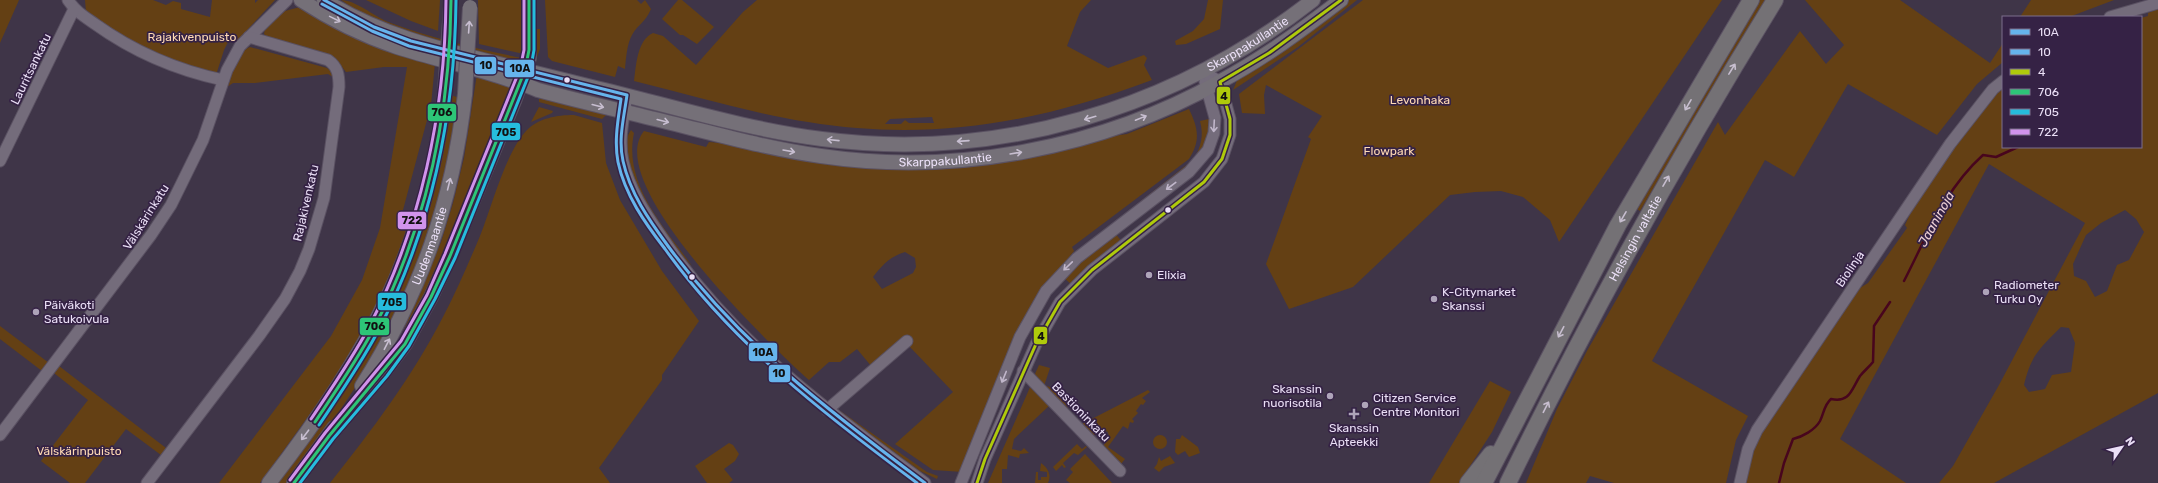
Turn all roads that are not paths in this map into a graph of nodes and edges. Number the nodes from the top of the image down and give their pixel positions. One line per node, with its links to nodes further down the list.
1 (287, 0): 18 (street, Välskärinkatu)
2 (301, 0): 20 (main road, one-way to 20)
3 (324, 0): 15 (main road)
4 (336, 0): 15 (main road)
5 (529, 0): 20 (main road)
6 (1313, 0): 19 (main road, Skarppakullantie)
7 (1341, 0): 22 (main road, Skarppakullantie)
8 (1744, 0): 17 (highway)
9 (1750, 0): 17 (highway, Helsingin valtatie)
10 (1775, 0): 36 (highway, Helsingin valtatie, one-way to 10)
11 (451, 3): 39 (main road, Uudenmaantie, one-way to 39, bridge)
12 (2158, 3): 16 (street)
13 (71, 4): 21 (street); 29 (street, Lauritsankatu)
14 (470, 4): 35 (main road, Uudenmaantie, one-way to 14, bridge)
15 (346, 13): 20 (main road)
16 (2113, 16)
17 (1729, 35): 33 (highway, Helsingin valtatie, one-way to 33)
18 (249, 37): 21 (street, Välskärinkatu); 38 (street, Rajakivenkatu)
19 (1204, 72): 22 (street); 25 (street); 26 (main road, Skarppakullantie, one-way to 26)
20 (522, 76): 24 (main road, Skarppakullantie); 26 (main road, Skarppakullantie); 27 (main road)
21 (223, 80): 34 (street, Välskärinkatu)
22 (1220, 82): 25 (main road, Skarppakullantie); 31 (street)
23 (2002, 82): 48 (street, Biolinja)
24 (538, 90): 27 (main road); 28 (main road, Skarppakullantie, one-way to 28)
25 (1206, 90): 28 (main road, Skarppakullantie, one-way to 25); 42 (street, one-way to 42)
26 (628, 95): 28 (street)
27 (514, 101): 35 (main road)
28 (625, 112): 32 (street)
29 (0, 161)
30 (907, 341): 32 (street)
31 (1023, 371): 37 (street, Bastioninkatu); 43 (street)
32 (827, 410): 41 (street)
33 (1508, 432): 44 (highway); 45 (highway, Helsingin valtatie)
34 (0, 435)
35 (329, 436): 40 (main road, Uudenmaantie)
36 (1528, 442): 46 (highway, Helsingin valtatie); 47 (highway)
37 (1120, 471)
38 (146, 483)
39 (269, 483)
40 (294, 483)
41 (925, 483)
42 (962, 483)
43 (977, 483)
44 (1468, 483)
45 (1484, 483)
46 (1508, 483)
47 (1517, 483)
48 (1740, 483)

